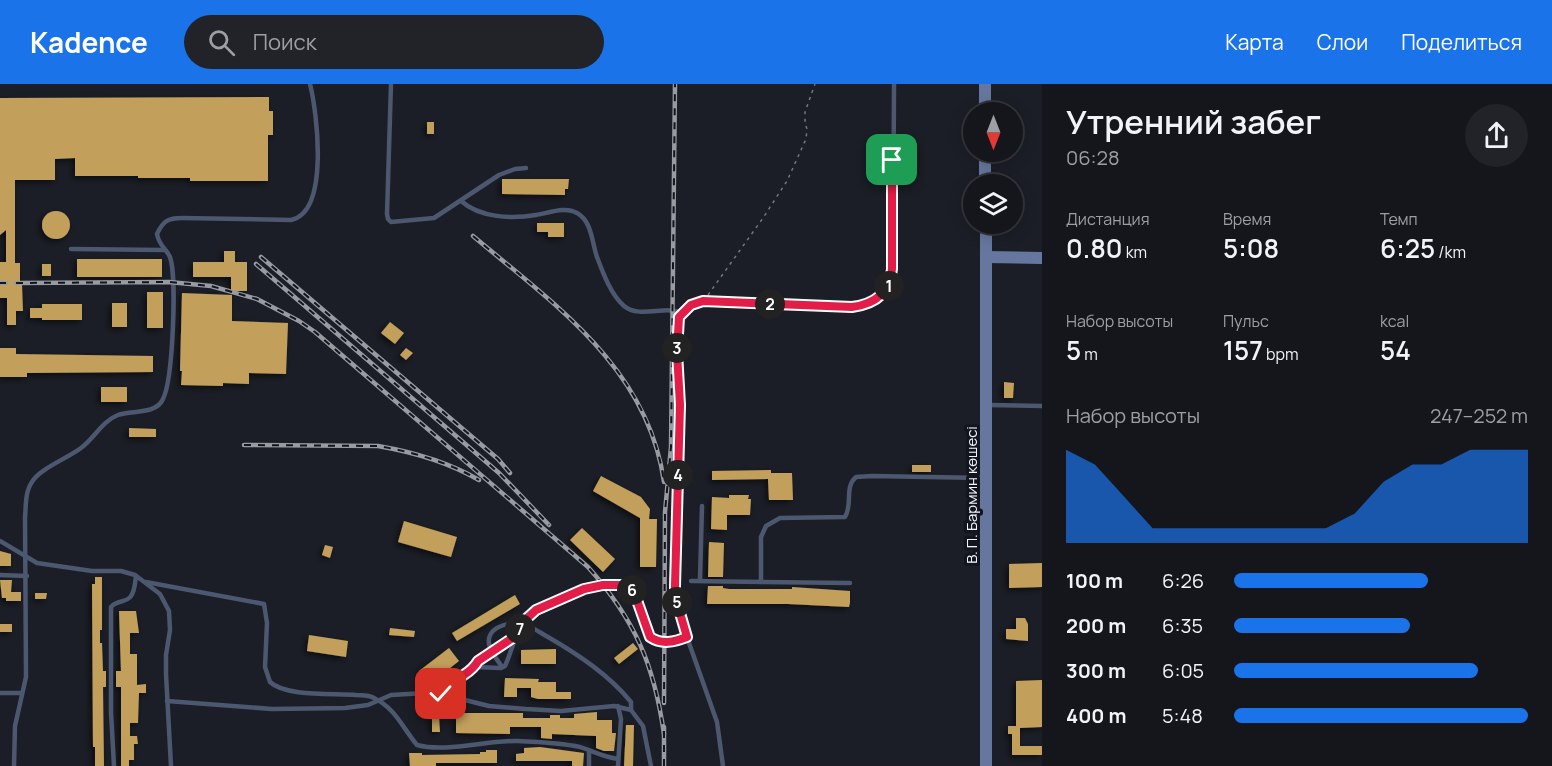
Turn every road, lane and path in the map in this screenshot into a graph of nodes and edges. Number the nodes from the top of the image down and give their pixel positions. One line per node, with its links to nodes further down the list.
1 (310, 84): 11 (lane)
2 (391, 84): 8 (lane)
3 (815, 84): 14 (path)
4 (894, 84): 14 (lane)
5 (985, 84): 6 (street)
6 (985, 102)
7 (526, 168): 8 (lane)
8 (461, 201): 15 (lane)
9 (986, 234): 12 (street, В. П. Бармин көшесі)
10 (71, 249): 11 (lane)
11 (165, 250): 21 (lane)
12 (986, 257): 13 (street); 16 (street, В. П. Бармин көшесі)
13 (1042, 258)
14 (703, 301): 15 (lane)
15 (682, 313): 32 (lane)
16 (987, 405): 17 (lane); 18 (street, В. П. Бармин көшесі)
17 (1042, 406)
18 (987, 478): 28 (lane); 52 (street, В. П. Бармин көшесі)
19 (702, 506): 25 (lane)
20 (0, 541): 21 (lane)
21 (27, 556): 23 (lane); 24 (lane)
22 (0, 575): 23 (lane)
23 (27, 576): 37 (lane)
24 (136, 576): 27 (lane); 46 (lane)
25 (700, 580): 26 (lane); 28 (lane)
26 (691, 581)
27 (146, 582): 39 (lane); 40 (lane)
28 (761, 582): 29 (lane)
29 (850, 583)
30 (523, 624): 31 (lane); 32 (lane); 33 (lane); 42 (lane)
31 (517, 635): 33 (lane); 34 (lane)
32 (687, 637): 51 (lane)
33 (492, 651): 34 (lane); 35 (lane)
34 (502, 667): 35 (lane)
35 (474, 668): 38 (lane)
36 (0, 693): 37 (lane)
37 (21, 693): 45 (lane)
38 (429, 693): 39 (lane); 41 (lane)
39 (377, 700): 40 (lane); 43 (lane)
40 (167, 701): 47 (lane)
41 (618, 706): 42 (lane); 44 (lane)
42 (631, 710): 50 (lane)
43 (589, 751): 44 (lane); 48 (lane)
44 (618, 759): 49 (lane)
45 (14, 766)
46 (114, 766)
47 (171, 766)
48 (589, 766)
49 (618, 766)
50 (651, 766)
51 (723, 766)
52 (986, 766)

